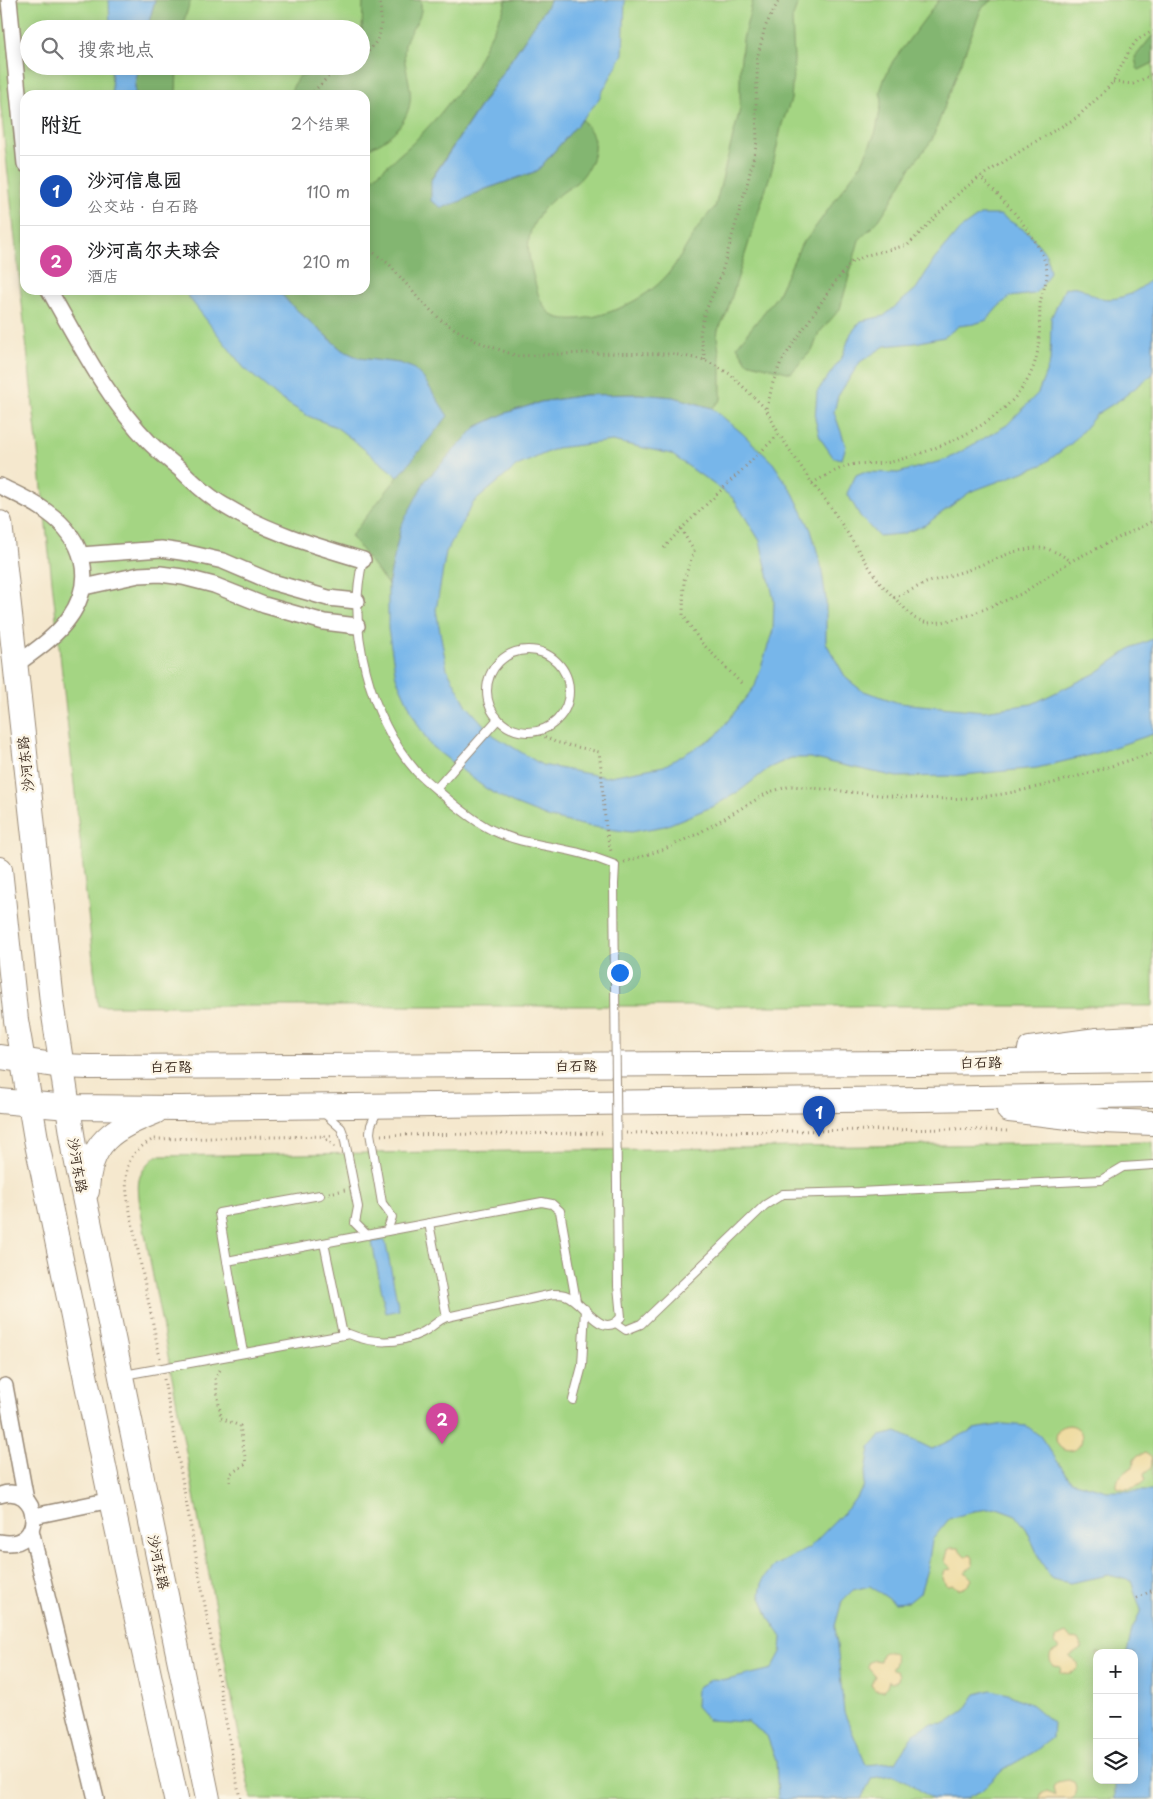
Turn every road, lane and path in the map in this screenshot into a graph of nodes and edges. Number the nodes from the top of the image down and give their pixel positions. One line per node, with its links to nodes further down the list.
1 (9, 0): 10 (street)
2 (380, 0): 5 (path)
3 (779, 0): 14 (path)
4 (1153, 30): 8 (path)
5 (370, 50)
6 (1153, 74): 8 (path)
7 (332, 75): 9 (path)
8 (1112, 82): 11 (path)
9 (315, 90)
10 (20, 113)
11 (980, 177): 15 (path); 17 (path)
12 (370, 251): 14 (path)
13 (52, 295): 24 (street)
14 (706, 360): 15 (path)
15 (766, 409): 16 (path)
16 (779, 434): 17 (path); 21 (path)
17 (812, 484): 27 (path)
18 (0, 486): 23 (street)
19 (1153, 521): 25 (path)
20 (0, 523): 30 (main road, 沙河东路)
21 (681, 529): 22 (path); 31 (path)
22 (664, 548)
23 (81, 555): 26 (street); 28 (street)
24 (363, 560): 28 (lane)
25 (1071, 561): 27 (path); 27 (path)
26 (84, 587): 29 (street); 30 (street)
27 (894, 598)
28 (357, 601): 29 (lane)
29 (357, 626): 35 (lane)
30 (14, 666): 42 (main road, 沙河东路)
31 (742, 684)
32 (498, 719): 33 (lane); 33 (lane); 35 (lane)
33 (536, 732): 36 (path)
34 (1153, 753): 36 (path)
35 (436, 790): 36 (lane)
36 (615, 865): 69 (lane, bridge)
37 (0, 869): 39 (main road)
38 (1153, 1037): 41 (main road)
39 (11, 1059): 42 (main road, 白石路); 46 (main road)
40 (1153, 1060): 41 (main road, 白石路)
41 (920, 1063): 42 (main road, 白石路)
42 (61, 1066): 49 (main road, 沙河东路)
43 (1153, 1095): 44 (main road)
44 (921, 1099): 47 (main road); 51 (main road)
45 (0, 1100): 46 (main road)
46 (29, 1103): 49 (main road); 80 (main road)
47 (380, 1105): 48 (main road); 55 (lane)
48 (317, 1106): 50 (main road); 56 (lane)
49 (68, 1107): 50 (main road); 60 (main road, 沙河东路)
50 (179, 1108): 60 (main road)
51 (1153, 1123)
52 (1016, 1131): 54 (path)
53 (609, 1133): 55 (path)
54 (619, 1133)
55 (370, 1135): 62 (lane)
56 (344, 1136): 63 (lane); 73 (path)
57 (1153, 1165): 69 (lane)
58 (348, 1190): 59 (path)
59 (320, 1195): 65 (lane)
60 (86, 1210): 74 (main road, 沙河东路)
61 (429, 1223): 62 (lane); 66 (lane); 68 (lane)
62 (387, 1232): 63 (lane)
63 (367, 1235): 64 (lane)
64 (324, 1243): 65 (lane); 70 (lane)
65 (227, 1261): 71 (lane)
66 (576, 1301): 67 (lane); 68 (lane)
67 (585, 1309): 69 (lane); 76 (lane)
68 (447, 1316): 70 (lane)
69 (616, 1323)
70 (343, 1336): 71 (lane)
71 (243, 1352): 72 (lane)
72 (230, 1355): 73 (lane); 77 (path)
73 (162, 1368): 74 (lane); 88 (path)
74 (121, 1375): 87 (main road, 沙河东路)
75 (5, 1386): 79 (street)
76 (573, 1400)
77 (230, 1482)
78 (0, 1495): 79 (street)
79 (26, 1500): 81 (street)
80 (111, 1500): 81 (street); 86 (main road)
81 (32, 1523): 82 (street); 85 (street)
82 (0, 1542)
83 (1153, 1590): 84 (path)
84 (1137, 1598)
85 (96, 1799)
86 (176, 1799)
87 (208, 1799)
88 (240, 1799)

